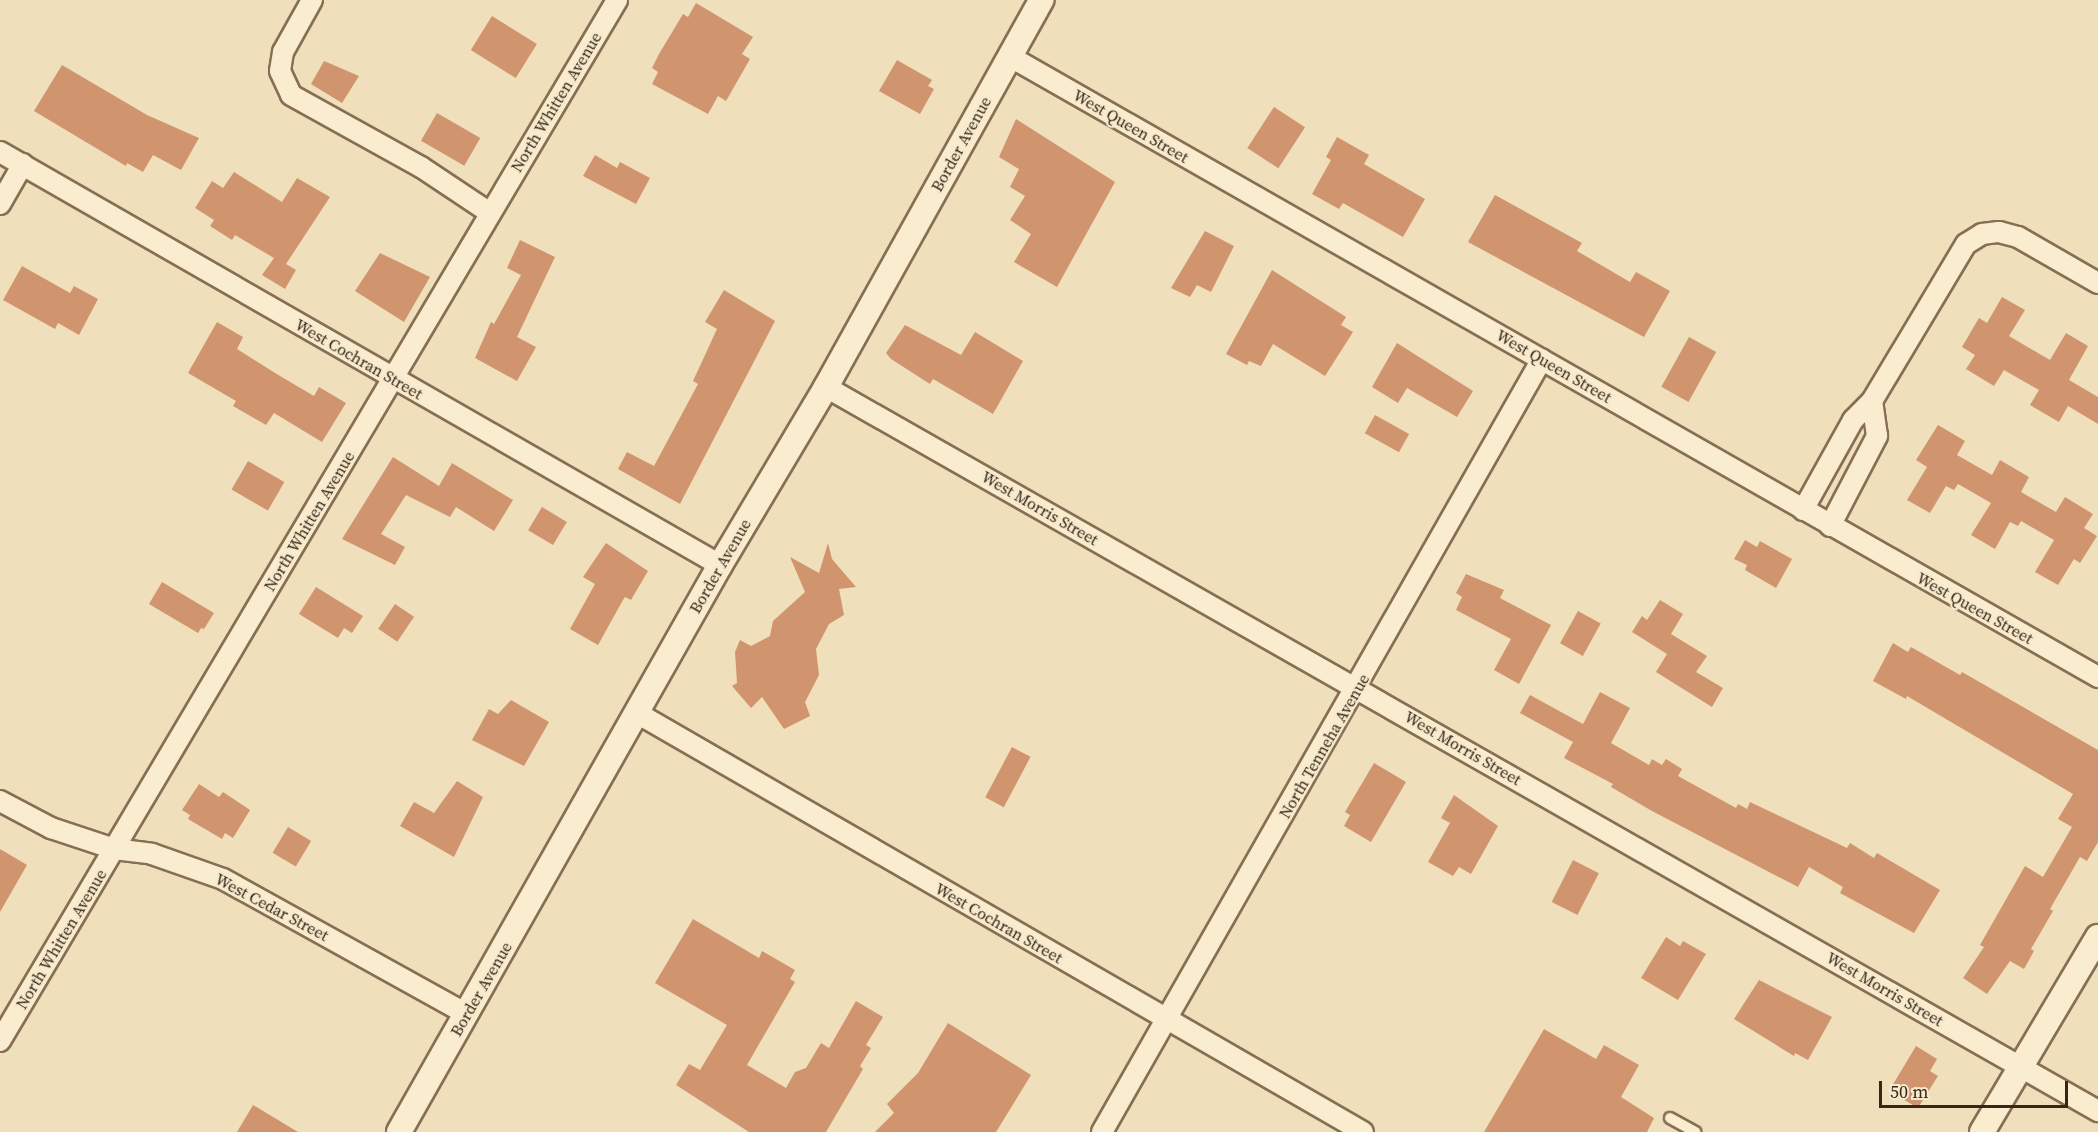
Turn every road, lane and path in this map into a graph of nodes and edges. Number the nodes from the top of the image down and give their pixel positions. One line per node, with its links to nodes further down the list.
1 (312, 0): 8 (street)
2 (617, 0): 8 (street, North Whitten Avenue)
3 (1041, 0): 4 (street, Border Avenue)
4 (1009, 56): 10 (street, West Queen Street); 12 (street, Border Avenue)
5 (0, 152): 6 (street, West Cochran Street)
6 (22, 164): 7 (street); 11 (street, West Cochran Street)
7 (0, 204)
8 (490, 213): 11 (street, North Whitten Avenue)
9 (2098, 283): 13 (street)
10 (1542, 359): 14 (street, West Queen Street); 18 (street, North Tenneha Avenue)
11 (394, 379): 16 (street, West Cochran Street); 21 (street, North Whitten Avenue)
12 (826, 387): 16 (street, Border Avenue); 18 (street, West Morris Street)
13 (1872, 401): 14 (street); 15 (street)
14 (1803, 510): 15 (street, West Queen Street)
15 (1830, 526): 17 (street, West Queen Street)
16 (720, 565): 19 (street, Border Avenue)
17 (2098, 677)
18 (1357, 688): 24 (street, North Tenneha Avenue); 26 (street, West Morris Street)
19 (637, 713): 23 (street, Border Avenue); 24 (street, West Cochran Street)
20 (0, 801): 21 (street, West Cedar Street)
21 (114, 849): 23 (street, West Cedar Street); 25 (street, North Whitten Avenue)
22 (2098, 937): 26 (street)
23 (467, 1014): 29 (street, Border Avenue)
24 (1168, 1021): 30 (street, North Tenneha Avenue); 31 (street, West Cochran Street)
25 (0, 1041)
26 (2022, 1067): 27 (street, West Morris Street); 33 (street)
27 (2098, 1111)
28 (1670, 1118): 32 (lane)
29 (399, 1132)
30 (1102, 1132)
31 (1363, 1132)
32 (1695, 1132)
33 (1983, 1132)

